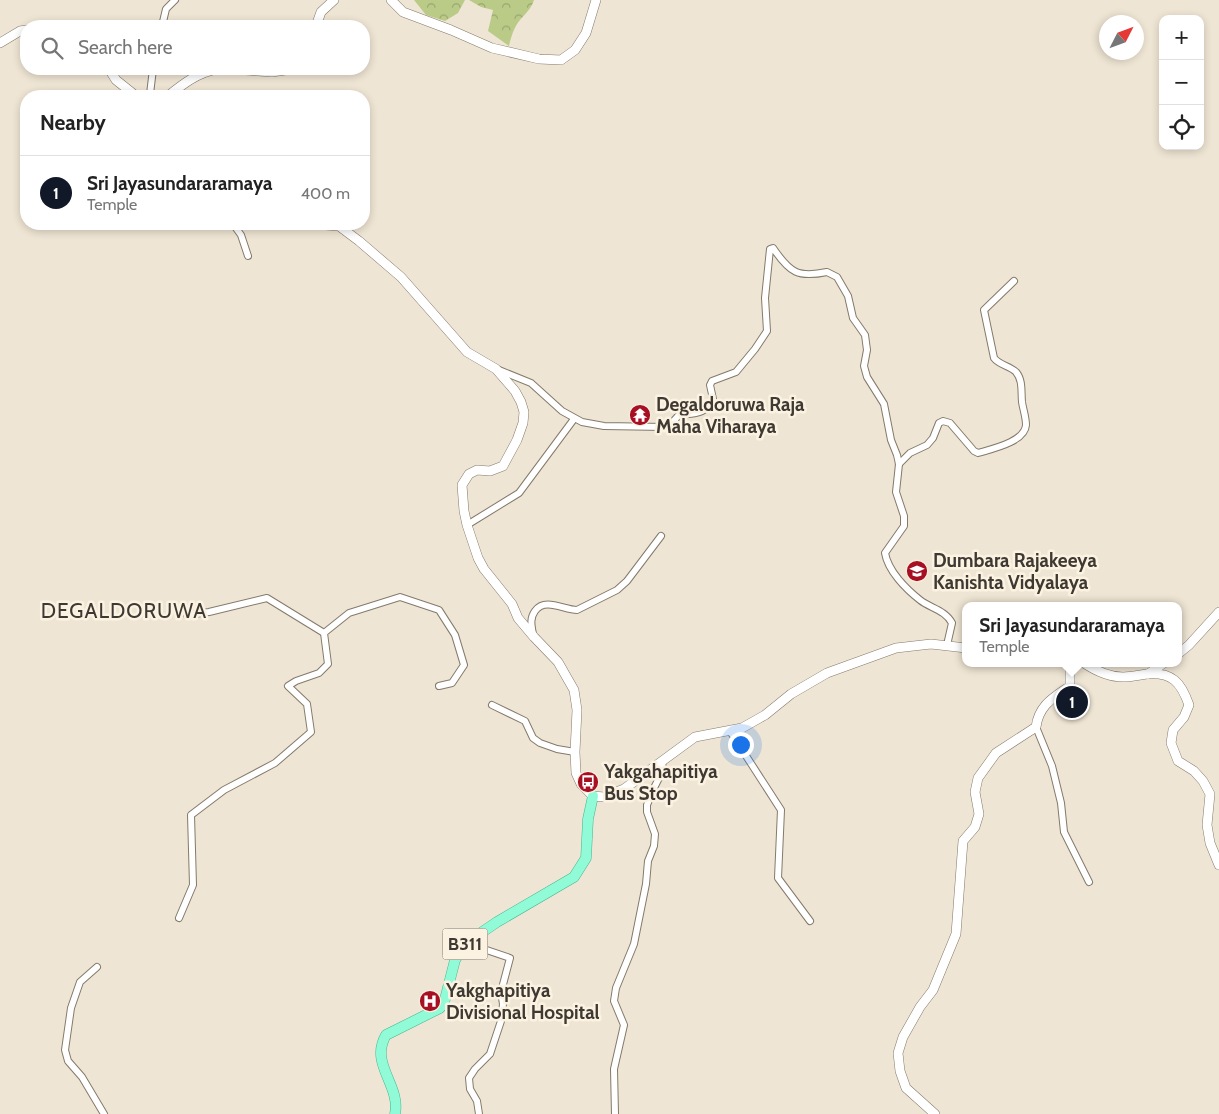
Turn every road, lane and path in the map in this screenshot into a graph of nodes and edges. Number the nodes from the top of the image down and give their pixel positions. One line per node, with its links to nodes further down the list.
1 (175, 0): 5 (street)
2 (334, 0): 6 (street)
3 (390, 0): 4 (street)
4 (596, 0)
5 (163, 20)
6 (318, 20)
7 (20, 31): 8 (street)
8 (0, 43)
9 (113, 75): 12 (street)
10 (152, 75): 13 (street)
11 (197, 75): 14 (street)
12 (128, 90)
13 (150, 90)
14 (176, 90)
15 (237, 230): 17 (street)
16 (344, 230): 19 (street)
17 (248, 256)
18 (1014, 282): 21 (street)
19 (496, 369): 20 (street); 22 (street)
20 (574, 419): 21 (street); 22 (street)
21 (899, 464): 28 (street)
22 (466, 525): 27 (street)
23 (661, 536): 27 (street)
24 (1219, 612): 30 (street)
25 (187, 615): 26 (street)
26 (324, 633): 35 (street); 44 (street)
27 (534, 637): 39 (street)
28 (947, 645): 29 (street); 38 (street)
29 (962, 647)
30 (1182, 651)
31 (1070, 667): 37 (street)
32 (1090, 667): 34 (street)
33 (1158, 667): 34 (street)
34 (1148, 674): 42 (street)
35 (439, 686)
36 (492, 705): 39 (street)
37 (1036, 727): 43 (street); 52 (street)
38 (730, 731): 40 (street); 45 (street)
39 (575, 752): 41 (street)
40 (662, 761): 41 (street); 51 (street)
41 (594, 796): 46 (main road, B311)
42 (1219, 865)
43 (1089, 882)
44 (179, 918)
45 (810, 921)
46 (466, 943): 49 (main road, B311); 50 (street)
47 (97, 967): 48 (street)
48 (104, 1114)
49 (395, 1114)
50 (479, 1114)
51 (615, 1114)
52 (935, 1114)

